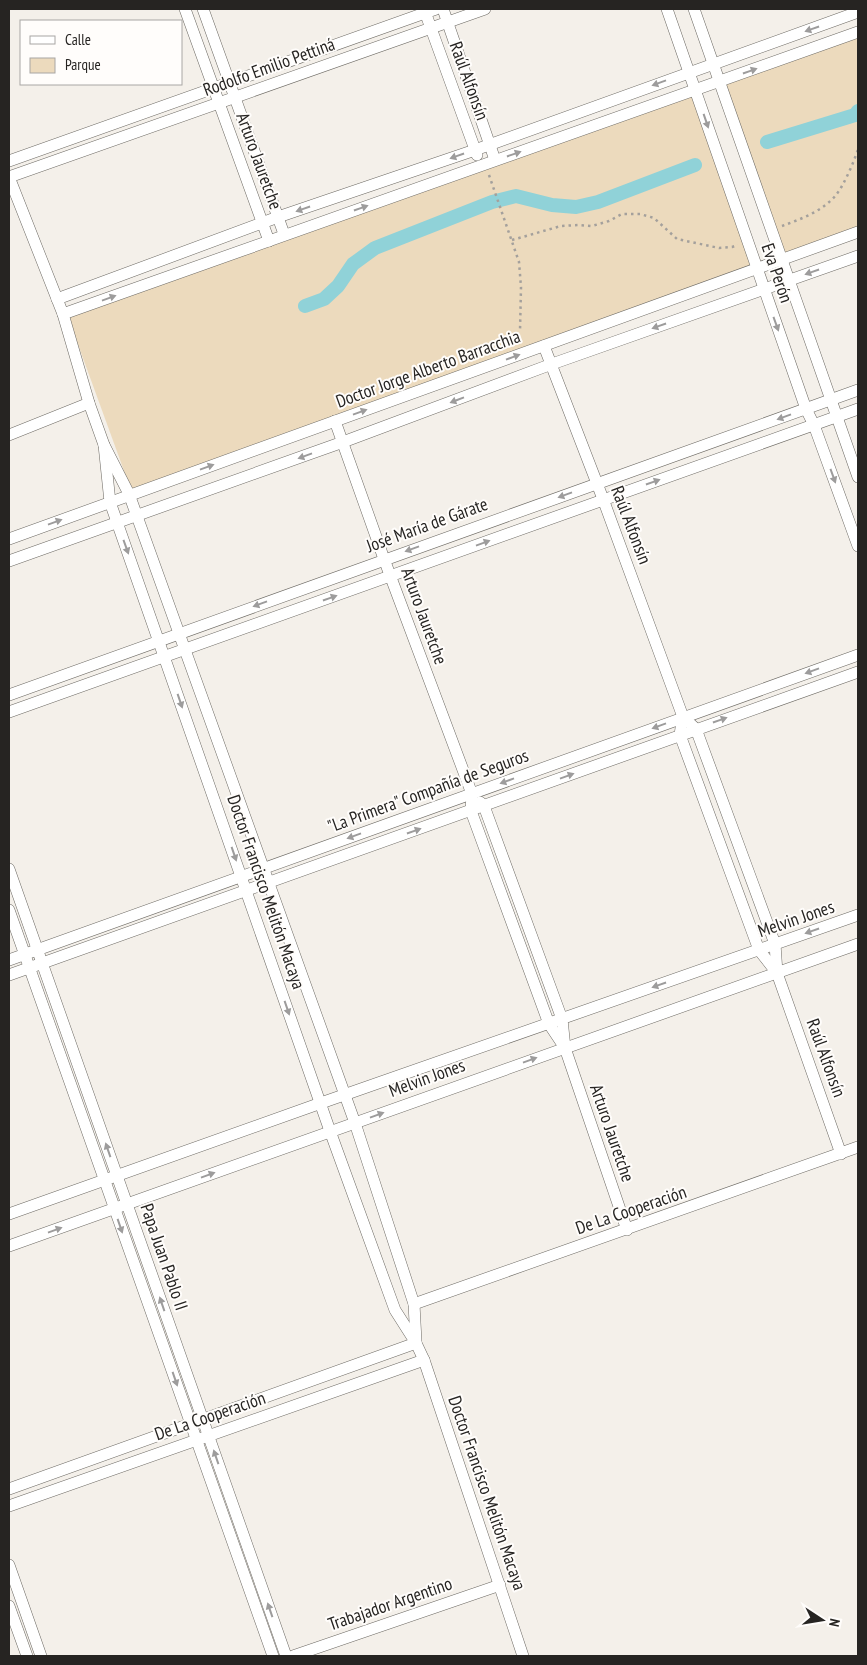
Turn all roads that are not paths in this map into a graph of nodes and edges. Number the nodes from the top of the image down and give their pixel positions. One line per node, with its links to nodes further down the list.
1 (186, 9): 16 (street, Arturo Jauretche)
2 (203, 9): 15 (street, Arturo Jauretche)
3 (443, 9): 9 (street, Raúl Alfonsín)
4 (485, 9): 9 (street, Rodolfo Emilio Pettiná)
5 (667, 9): 13 (street, Eva Perón)
6 (694, 9): 12 (street, Eva Perón)
7 (428, 10): 10 (street, Raúl Alfonsín); 15 (street, Rodolfo Emilio Pettiná)
8 (858, 12): 12 (street, one-way to 12)
9 (447, 22): 10 (street, Rodolfo Emilio Pettiná); 20 (street, Raúl Alfonsín)
10 (431, 28): 18 (street, Rodolfo Emilio Pettiná); 21 (street, Raúl Alfonsín)
11 (858, 32): 14 (street, one-way to 11)
12 (713, 64): 13 (street); 14 (street, Eva Perón)
13 (689, 72): 17 (street, Eva Perón); 20 (street, one-way to 20)
14 (720, 81): 17 (street); 32 (street, Eva Perón)
15 (229, 82): 16 (street, Rodolfo Emilio Pettiná); 18 (street, Arturo Jauretche)
16 (214, 88): 19 (street, Arturo Jauretche); 23 (street, Rodolfo Emilio Pettiná)
17 (696, 90): 22 (street, one-way to 17); 33 (street, Eva Perón, one-way to 33)
18 (235, 98): 19 (street, Rodolfo Emilio Pettiná); 26 (street, Arturo Jauretche)
19 (219, 103): 25 (street, Rodolfo Emilio Pettiná); 27 (street, Arturo Jauretche)
20 (490, 144): 21 (street); 22 (street, Raúl Alfonsín)
21 (475, 150): 24 (street, Raúl Alfonsín); 26 (street, one-way to 26)
22 (496, 160): 24 (street)
23 (9, 161)
24 (480, 166): 29 (street, one-way to 24)
25 (9, 177): 36 (street, Doctor Francisco Melitón Macaya)
26 (278, 217): 27 (street); 29 (street, Arturo Jauretche)
27 (262, 223): 30 (street, Arturo Jauretche); 36 (street)
28 (858, 232): 32 (street, Doctor Jorge Alberto Barracchia)
29 (284, 234): 30 (street)
30 (269, 240): 37 (street, one-way to 30)
31 (858, 256): 34 (street, one-way to 34)
32 (781, 259): 33 (street, Doctor Jorge Alberto Barracchia); 34 (street, Eva Perón)
33 (756, 268): 35 (street, Eva Perón); 38 (street, Doctor Jorge Alberto Barracchia)
34 (788, 280): 35 (street); 41 (street, Eva Perón)
35 (764, 289): 39 (street, one-way to 39); 43 (street, Eva Perón, one-way to 43)
36 (57, 299): 37 (street, Doctor Francisco Melitón Macaya)
37 (63, 314): 42 (street, Doctor Francisco Melitón Macaya)
38 (544, 346): 39 (street, Raúl Alfonsín); 46 (street, Doctor Jorge Alberto Barracchia, one-way to 38)
39 (552, 364): 49 (street, one-way to 49); 52 (street, Raúl Alfonsín)
40 (858, 390): 41 (street, José María de Gárate)
41 (830, 400): 43 (street, José María de Gárate); 45 (street, Eva Perón)
42 (89, 403): 48 (street); 50 (street, Doctor Francisco Melitón Macaya)
43 (806, 409): 47 (street, Eva Perón); 52 (street, José María de Gárate, one-way to 52)
44 (858, 409): 45 (street, José María de Gárate)
45 (838, 416): 47 (street, José María de Gárate); 51 (street, Eva Perón)
46 (336, 421): 49 (street, Arturo Jauretche); 53 (street, Doctor Jorge Alberto Barracchia, one-way to 46)
47 (814, 425): 54 (street, José María de Gárate, one-way to 47); 59 (street, Eva Perón, one-way to 59)
48 (9, 435)
49 (343, 442): 56 (street, one-way to 56); 60 (street, Arturo Jauretche)
50 (104, 445): 53 (street, Doctor Francisco Melitón Macaya); 55 (street, Doctor Francisco Melitón Macaya)
51 (858, 477)
52 (597, 484): 54 (street, Raúl Alfonsín); 60 (street, José María de Gárate, one-way to 60)
53 (129, 494): 55 (street, Doctor Jorge Alberto Barracchia); 56 (street, Doctor Francisco Melitón Macaya)
54 (603, 499): 62 (street, José María de Gárate, one-way to 54); 71 (street, Raúl Alfonsín)
55 (110, 502): 57 (street, Doctor Francisco Melitón Macaya); 58 (street, Doctor Jorge Alberto Barracchia, one-way to 55)
56 (137, 516): 57 (street); 63 (street, Doctor Francisco Melitón Macaya)
57 (118, 523): 61 (street); 64 (street, Doctor Francisco Melitón Macaya, one-way to 64)
58 (9, 539)
59 (858, 546)
60 (384, 559): 62 (street, Arturo Jauretche); 63 (street, José María de Gárate, one-way to 63)
61 (9, 561)
62 (391, 576): 65 (street, José María de Gárate, one-way to 62); 74 (street, Arturo Jauretche)
63 (180, 633): 64 (street, José María de Gárate); 65 (street, Doctor Francisco Melitón Macaya)
64 (159, 640): 67 (street, Doctor Francisco Melitón Macaya); 69 (street, José María de Gárate)
65 (185, 649): 67 (street, José María de Gárate); 77 (street, Doctor Francisco Melitón Macaya)
66 (858, 654): 71 (street, "La Primera" Compañía de Seguros, one-way to 71)
67 (165, 656): 70 (street, José María de Gárate); 79 (street, Doctor Francisco Melitón Macaya, one-way to 79)
68 (858, 672): 72 (street, "La Primera" Compañía de Seguros, one-way to 68)
69 (9, 694)
70 (9, 712)
71 (683, 717): 72 (street, Raúl Alfonsín); 73 (street, Raúl Alfonsín); 74 (street, "La Primera" Compañía de Seguros, one-way to 74)
72 (696, 729): 73 (street, "La Primera" Compañía de Seguros); 84 (street, Raúl Alfonsín)
73 (680, 736): 75 (street, "La Primera" Compañía de Seguros, one-way to 73); 87 (street, Raúl Alfonsín)
74 (472, 794): 75 (street, Arturo Jauretche); 76 (street, Arturo Jauretche); 77 (street, "La Primera" Compañía de Seguros, one-way to 77)
75 (484, 806): 76 (street, "La Primera" Compañía de Seguros); 94 (street, Arturo Jauretche)
76 (471, 811): 80 (street, "La Primera" Compañía de Seguros, one-way to 76); 95 (street, Arturo Jauretche)
77 (264, 868): 79 (street, "La Primera" Compañía de Seguros); 80 (street, Doctor Francisco Melitón Macaya)
78 (9, 869): 86 (street, Papa Juan Pablo II)
79 (242, 876): 81 (street, Doctor Francisco Melitón Macaya); 86 (street, "La Primera" Compañía de Seguros)
80 (269, 882): 81 (street, "La Primera" Compañía de Seguros); 97 (street, Doctor Francisco Melitón Macaya)
81 (246, 890): 90 (street, "La Primera" Compañía de Seguros); 98 (street, Doctor Francisco Melitón Macaya, one-way to 98)
82 (9, 910): 88 (street, Papa Juan Pablo II)
83 (858, 916): 84 (street, Melvin Jones, one-way to 84)
84 (775, 944): 87 (street, Melvin Jones); 92 (street, Raúl Alfonsín)
85 (858, 944): 92 (street, Melvin Jones)
86 (37, 950): 88 (street, "La Primera" Compañía de Seguros); 90 (street, Papa Juan Pablo II)
87 (759, 950): 92 (street, Raúl Alfonsín); 94 (street, Melvin Jones, one-way to 94)
88 (24, 954): 89 (street, "La Primera" Compañía de Seguros); 91 (street, Papa Juan Pablo II)
89 (9, 960)
90 (42, 963): 91 (street, "La Primera" Compañía de Seguros); 103 (street, Papa Juan Pablo II, one-way to 90)
91 (29, 968): 93 (street, "La Primera" Compañía de Seguros); 104 (street, Papa Juan Pablo II)
92 (777, 973): 96 (street, Melvin Jones); 102 (street, Raúl Alfonsín)
93 (9, 975)
94 (562, 1019): 95 (street, Melvin Jones); 96 (street, Arturo Jauretche)
95 (549, 1024): 96 (street, Arturo Jauretche); 97 (street, Melvin Jones)
96 (565, 1048): 99 (street, Melvin Jones, one-way to 96); 108 (street, Arturo Jauretche)
97 (345, 1094): 98 (street, Melvin Jones); 99 (street, Doctor Francisco Melitón Macaya)
98 (320, 1103): 100 (street, Doctor Francisco Melitón Macaya); 103 (street, Melvin Jones)
99 (355, 1123): 100 (street, Melvin Jones); 110 (street, Doctor Francisco Melitón Macaya)
100 (330, 1131): 105 (street, Melvin Jones, one-way to 100); 111 (street, Doctor Francisco Melitón Macaya)
101 (858, 1147): 102 (street, De La Cooperación)
102 (841, 1154): 108 (street, De La Cooperación)
103 (117, 1175): 104 (street, Melvin Jones); 105 (street, Papa Juan Pablo II)
104 (104, 1180): 106 (street, Papa Juan Pablo II); 107 (street, Melvin Jones)
105 (127, 1204): 106 (street, Melvin Jones); 113 (street, Papa Juan Pablo II, one-way to 105)
106 (114, 1208): 109 (street, Melvin Jones, one-way to 106); 114 (street, Papa Juan Pablo II, one-way to 114)
107 (9, 1214)
108 (627, 1230): 110 (street, De La Cooperación)
109 (9, 1246)
110 (414, 1304): 111 (street, Doctor Francisco Melitón Macaya)
111 (416, 1343): 112 (street, Doctor Francisco Melitón Macaya); 113 (street, De La Cooperación)
112 (424, 1360): 115 (street, De La Cooperación); 120 (street, Doctor Francisco Melitón Macaya)
113 (203, 1420): 114 (street, De La Cooperación); 115 (street, Papa Juan Pablo II)
114 (191, 1424): 116 (street, Papa Juan Pablo II); 117 (street, De La Cooperación)
115 (208, 1435): 116 (street, De La Cooperación); 125 (street, Papa Juan Pablo II, one-way to 115)
116 (196, 1439): 118 (street, De La Cooperación); 124 (street, Papa Juan Pablo II)
117 (9, 1489)
118 (9, 1506)
119 (9, 1565): 123 (street)
120 (500, 1585): 126 (street, Trabajador Argentino); 127 (street, Doctor Francisco Melitón Macaya)
121 (9, 1606): 122 (street)
122 (27, 1656)
123 (41, 1656)
124 (273, 1656)
125 (286, 1656)
126 (292, 1656)
127 (523, 1656)

